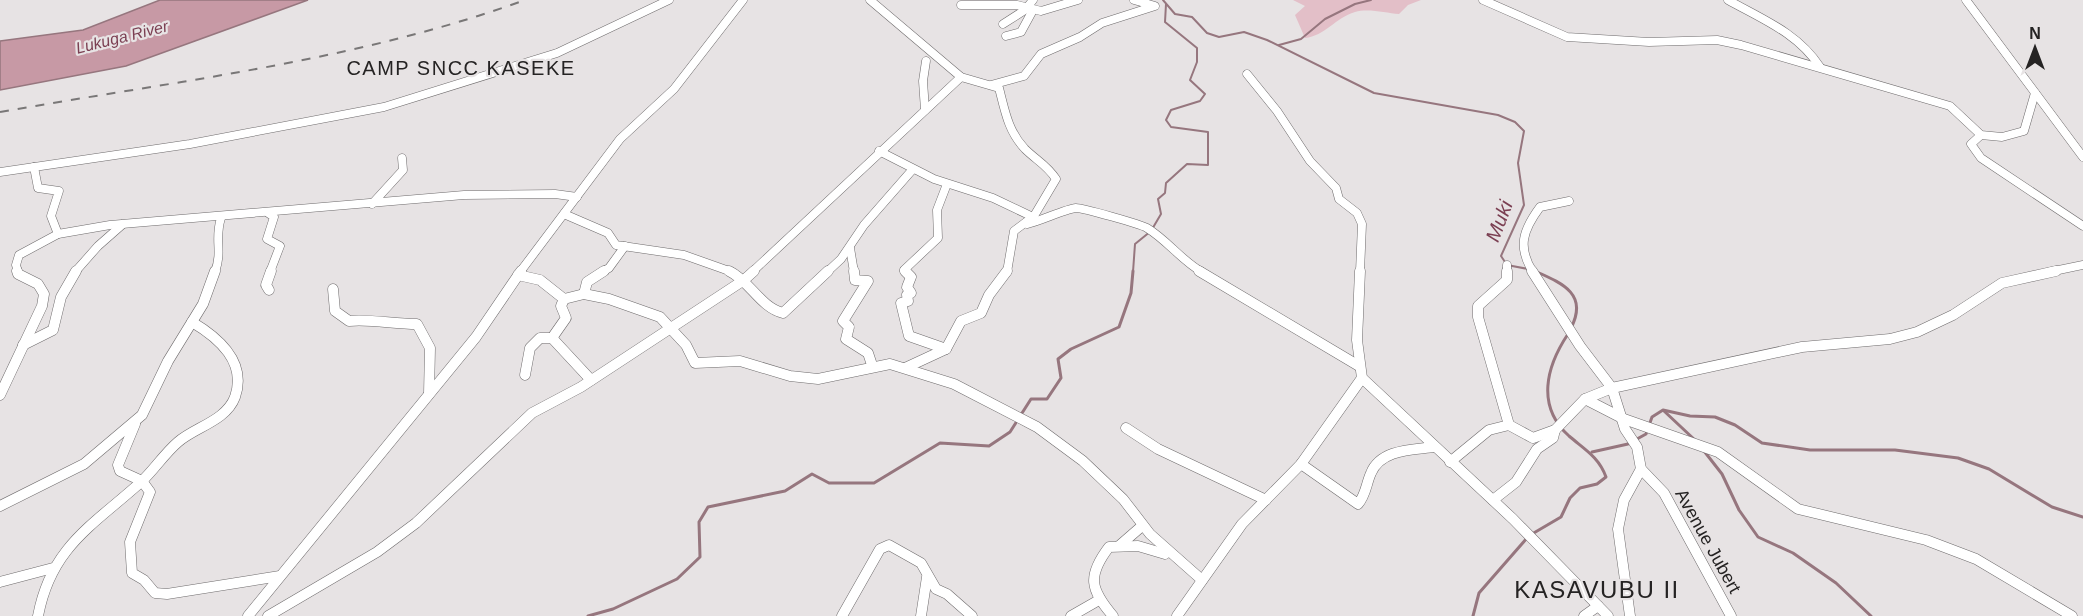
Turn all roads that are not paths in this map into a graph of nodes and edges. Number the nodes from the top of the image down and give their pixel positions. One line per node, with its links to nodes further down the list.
1 (669, 0): 27 (street)
2 (743, 0): 31 (street)
3 (870, 0): 14 (street)
4 (1033, 0): 11 (street)
5 (1078, 0): 11 (street)
6 (1134, 0): 20 (street)
7 (1483, 0): 17 (street)
8 (1728, 0): 17 (street)
9 (1966, 0): 21 (street)
10 (961, 5): 11 (street)
11 (1030, 9): 12 (street); 13 (street)
12 (1003, 24)
13 (1006, 36)
14 (926, 46): 15 (street); 16 (street)
15 (934, 52): 16 (street); 19 (street)
16 (926, 61): 22 (street)
17 (1820, 67): 23 (street)
18 (1247, 74): 57 (street)
19 (961, 77): 20 (street); 22 (street)
20 (992, 85): 37 (street)
21 (2035, 93): 23 (street); 25 (street)
22 (925, 110): 24 (street)
23 (1981, 135): 39 (street)
24 (879, 151): 28 (street); 46 (street)
25 (2083, 157)
26 (402, 158): 33 (street)
27 (34, 167): 29 (street); 40 (street)
28 (913, 170): 30 (street); 42 (street)
29 (0, 172)
30 (946, 184): 37 (street); 55 (street)
31 (577, 197): 33 (street); 35 (street)
32 (1569, 201): 62 (street)
33 (372, 204): 34 (street)
34 (268, 213): 36 (street); 48 (street)
35 (564, 214): 41 (street); 45 (street)
36 (221, 218): 38 (street); 51 (street)
37 (1030, 220): 55 (street); 57 (street)
38 (123, 224): 40 (street); 54 (street)
39 (2083, 226)
40 (58, 234): 54 (street)
41 (626, 246): 46 (street); 49 (street)
42 (850, 248): 46 (street); 56 (street)
43 (1507, 265): 68 (street)
44 (2083, 265): 62 (street)
45 (518, 275): 50 (street); 63 (street)
46 (744, 280): 52 (street)
47 (333, 289): 63 (street)
48 (269, 290)
49 (584, 294): 50 (street); 52 (street)
50 (564, 299): 53 (street)
51 (192, 322): 66 (street); 77 (street)
52 (672, 328): 56 (street); 61 (street)
53 (552, 338): 59 (street); 61 (street)
54 (22, 345): 64 (street)
55 (946, 349): 58 (street)
56 (872, 365): 58 (street)
57 (1359, 366): 60 (street)
58 (905, 368): 81 (street)
59 (525, 375)
60 (1362, 378): 72 (street); 75 (street)
61 (591, 380): 93 (street)
62 (1612, 388): 65 (street); 67 (street)
63 (429, 394): 85 (street)
64 (0, 395)
65 (1585, 399): 67 (street); 70 (street)
66 (135, 424): 77 (street); 80 (street)
67 (1624, 424): 76 (street); 104 (street)
68 (1509, 426): 71 (street); 74 (street)
69 (1126, 428): 78 (street)
70 (1555, 430): 71 (street); 73 (street)
71 (1533, 438): 73 (street)
72 (1434, 447): 74 (street); 75 (street)
73 (1537, 449): 79 (street)
74 (1450, 462): 79 (street)
75 (1301, 464): 78 (street)
76 (1641, 469): 102 (street); 103 (street, Avenue Jubert)
77 (142, 481): 84 (street); 85 (street)
78 (1266, 500): 87 (street)
79 (1493, 500): 90 (street)
80 (0, 506)
81 (1143, 526): 82 (street); 83 (street)
82 (1119, 546): 83 (street); 89 (street)
83 (1177, 560): 87 (street)
84 (53, 568): 88 (street); 91 (street)
85 (280, 576): 92 (street)
86 (927, 578): 94 (street); 95 (street); 96 (street)
87 (1202, 580): 99 (street)
88 (0, 582)
89 (1098, 600): 97 (street); 98 (street)
90 (1598, 606): 100 (street); 101 (street)
91 (38, 616)
92 (248, 616)
93 (268, 616)
94 (842, 616)
95 (921, 616)
96 (972, 616)
97 (1071, 616)
98 (1113, 616)
99 (1177, 616)
100 (1584, 616)
101 (1608, 616)
102 (1630, 616)
103 (1731, 616)
104 (2072, 616)

